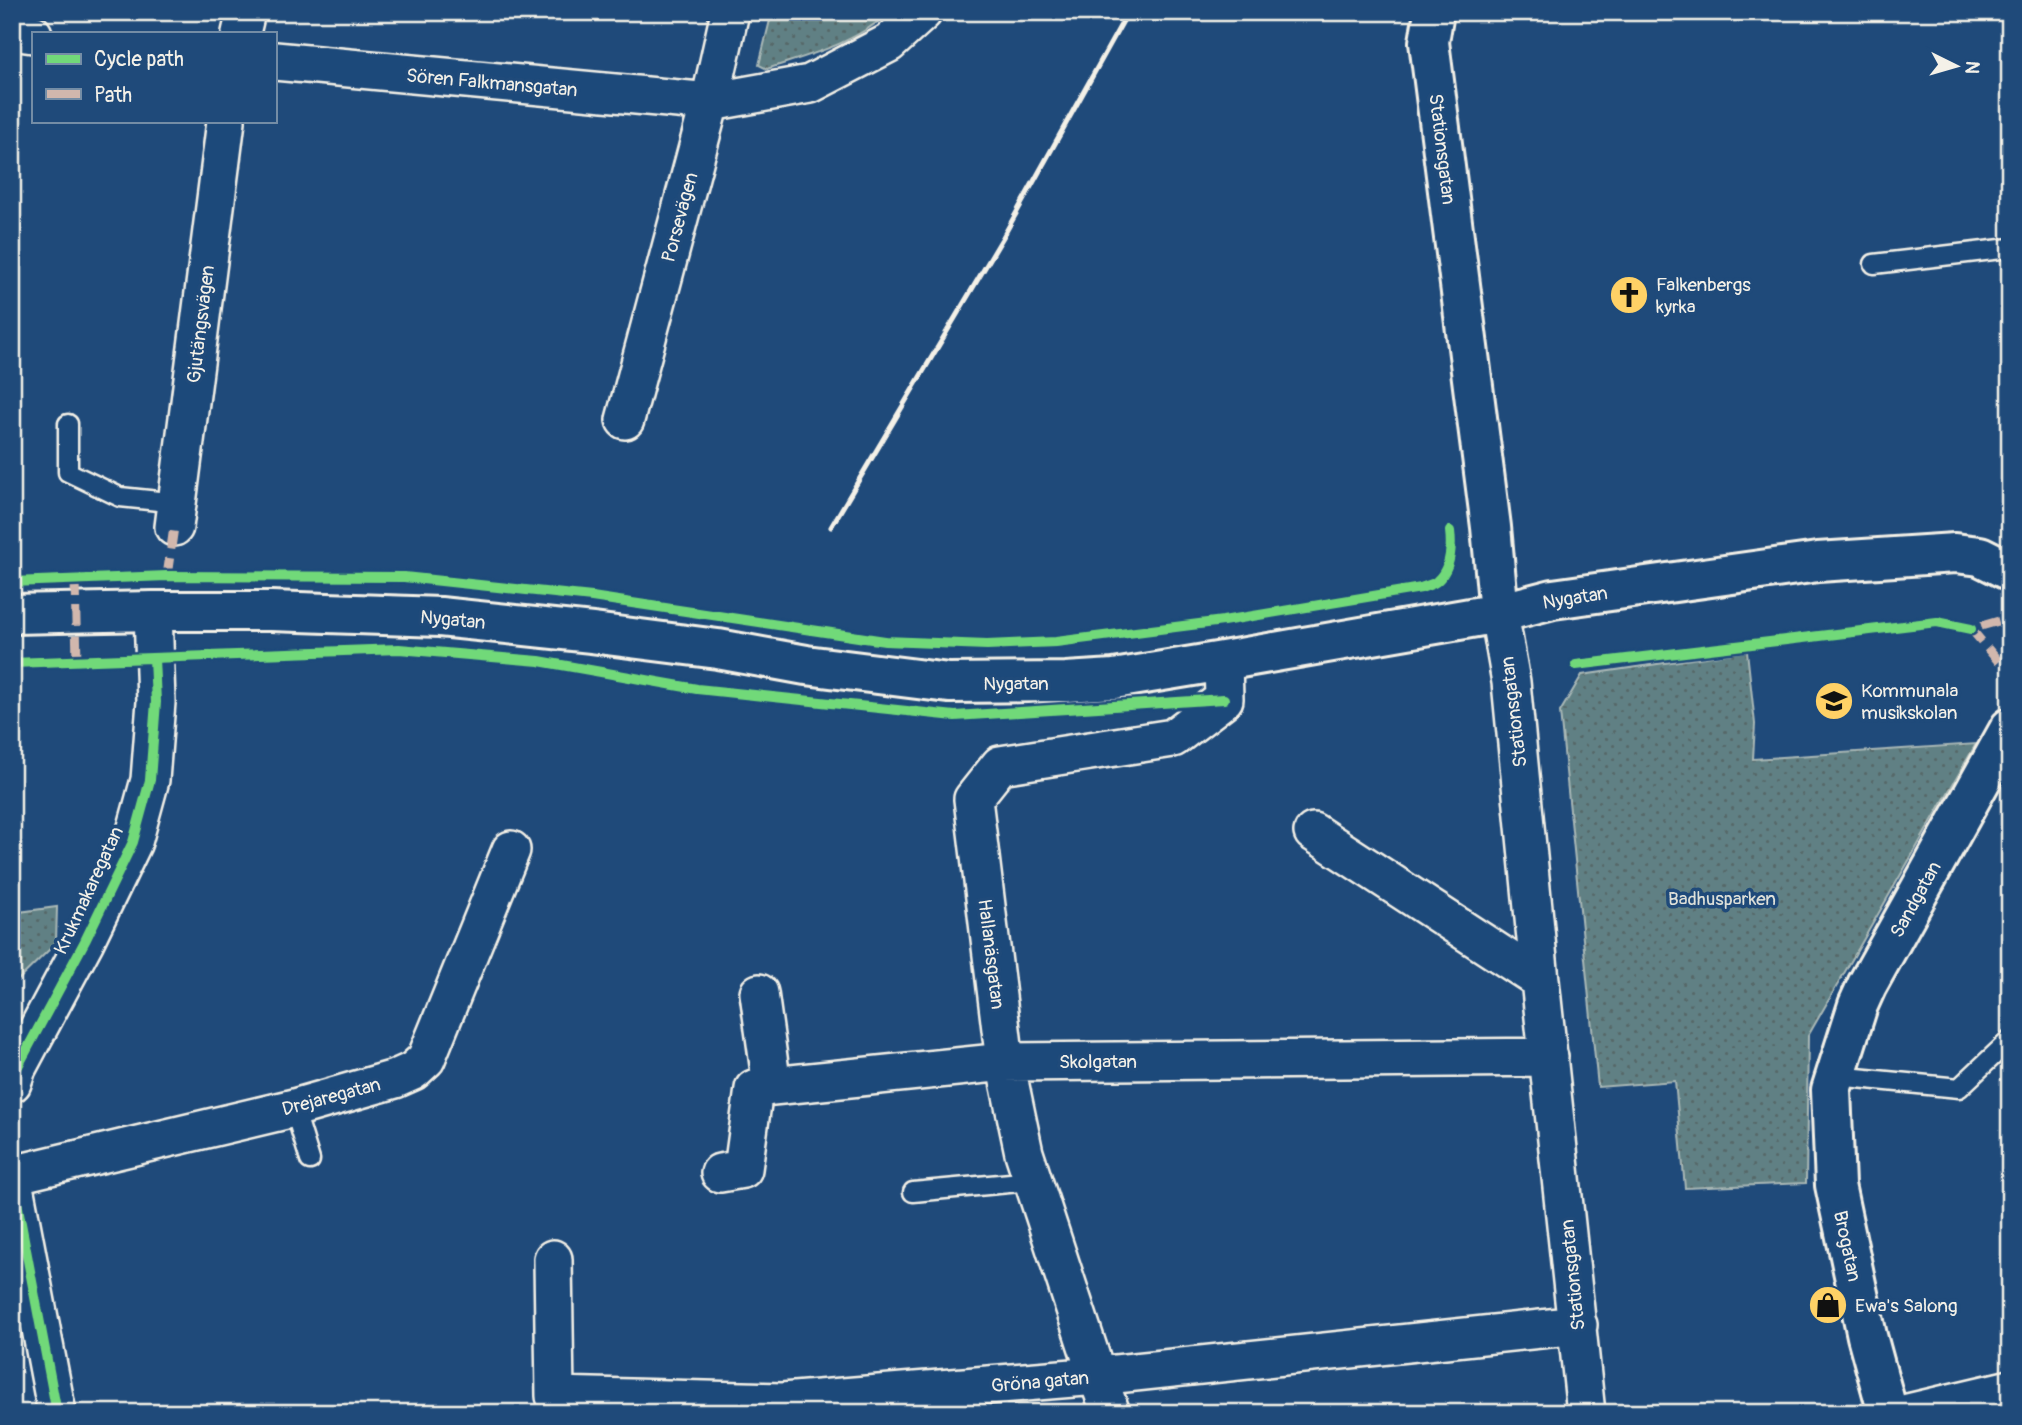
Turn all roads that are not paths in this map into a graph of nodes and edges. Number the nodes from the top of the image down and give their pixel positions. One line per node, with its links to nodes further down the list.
1 (246, 12): 6 (street)
2 (730, 12): 9 (street, Porsevägen)
3 (923, 12): 9 (street, Sören Falkmansgatan)
4 (1434, 12): 18 (street, Stationsgatan)
5 (12, 31): 7 (street)
6 (241, 32)
7 (32, 34)
8 (276, 61): 9 (street, Sören Falkmansgatan)
9 (710, 102): 13 (street, Porsevägen)
10 (226, 122): 15 (street, Gjutängsvägen)
11 (2010, 248): 12 (lane)
12 (1874, 264)
13 (625, 420)
14 (68, 424): 15 (lane)
15 (176, 515)
16 (2010, 571): 18 (street, Nygatan)
17 (153, 611): 19 (street, Nygatan); 20 (street, Nygatan); 30 (street, Krukmakaregatan)
18 (1499, 613): 20 (street, Nygatan); 24 (street, Stationsgatan)
19 (12, 614)
20 (1223, 662): 28 (street, Hallanäsgatan)
21 (2010, 728): 29 (street, Sandgatan)
22 (1313, 832): 24 (street)
23 (511, 850): 32 (street, Drejaregatan)
24 (1540, 980): 27 (street, Stationsgatan)
25 (760, 993): 31 (street)
26 (2010, 1040): 29 (lane)
27 (1549, 1057): 28 (street, Skolgatan); 39 (street, Stationsgatan)
28 (1006, 1062): 31 (street, Skolgatan); 36 (street, Hallanäsgatan)
29 (1836, 1076): 46 (street, Brogatan)
30 (12, 1083)
31 (772, 1086): 34 (street)
32 (293, 1108): 33 (lane); 35 (street, Drejaregatan)
33 (310, 1160)
34 (720, 1173)
35 (12, 1175): 40 (street)
36 (1032, 1181): 37 (lane); 41 (street, Hallanäsgatan)
37 (913, 1192)
38 (553, 1259): 41 (street, Gröna gatan)
39 (1578, 1325): 41 (street, Gröna gatan); 45 (street, Stationsgatan)
40 (27, 1329): 43 (street)
41 (1097, 1376): 44 (street, Hallanäsgatan)
42 (2010, 1389): 47 (street)
43 (57, 1413)
44 (1111, 1413)
45 (1586, 1413)
46 (1888, 1413)
47 (1908, 1413)

